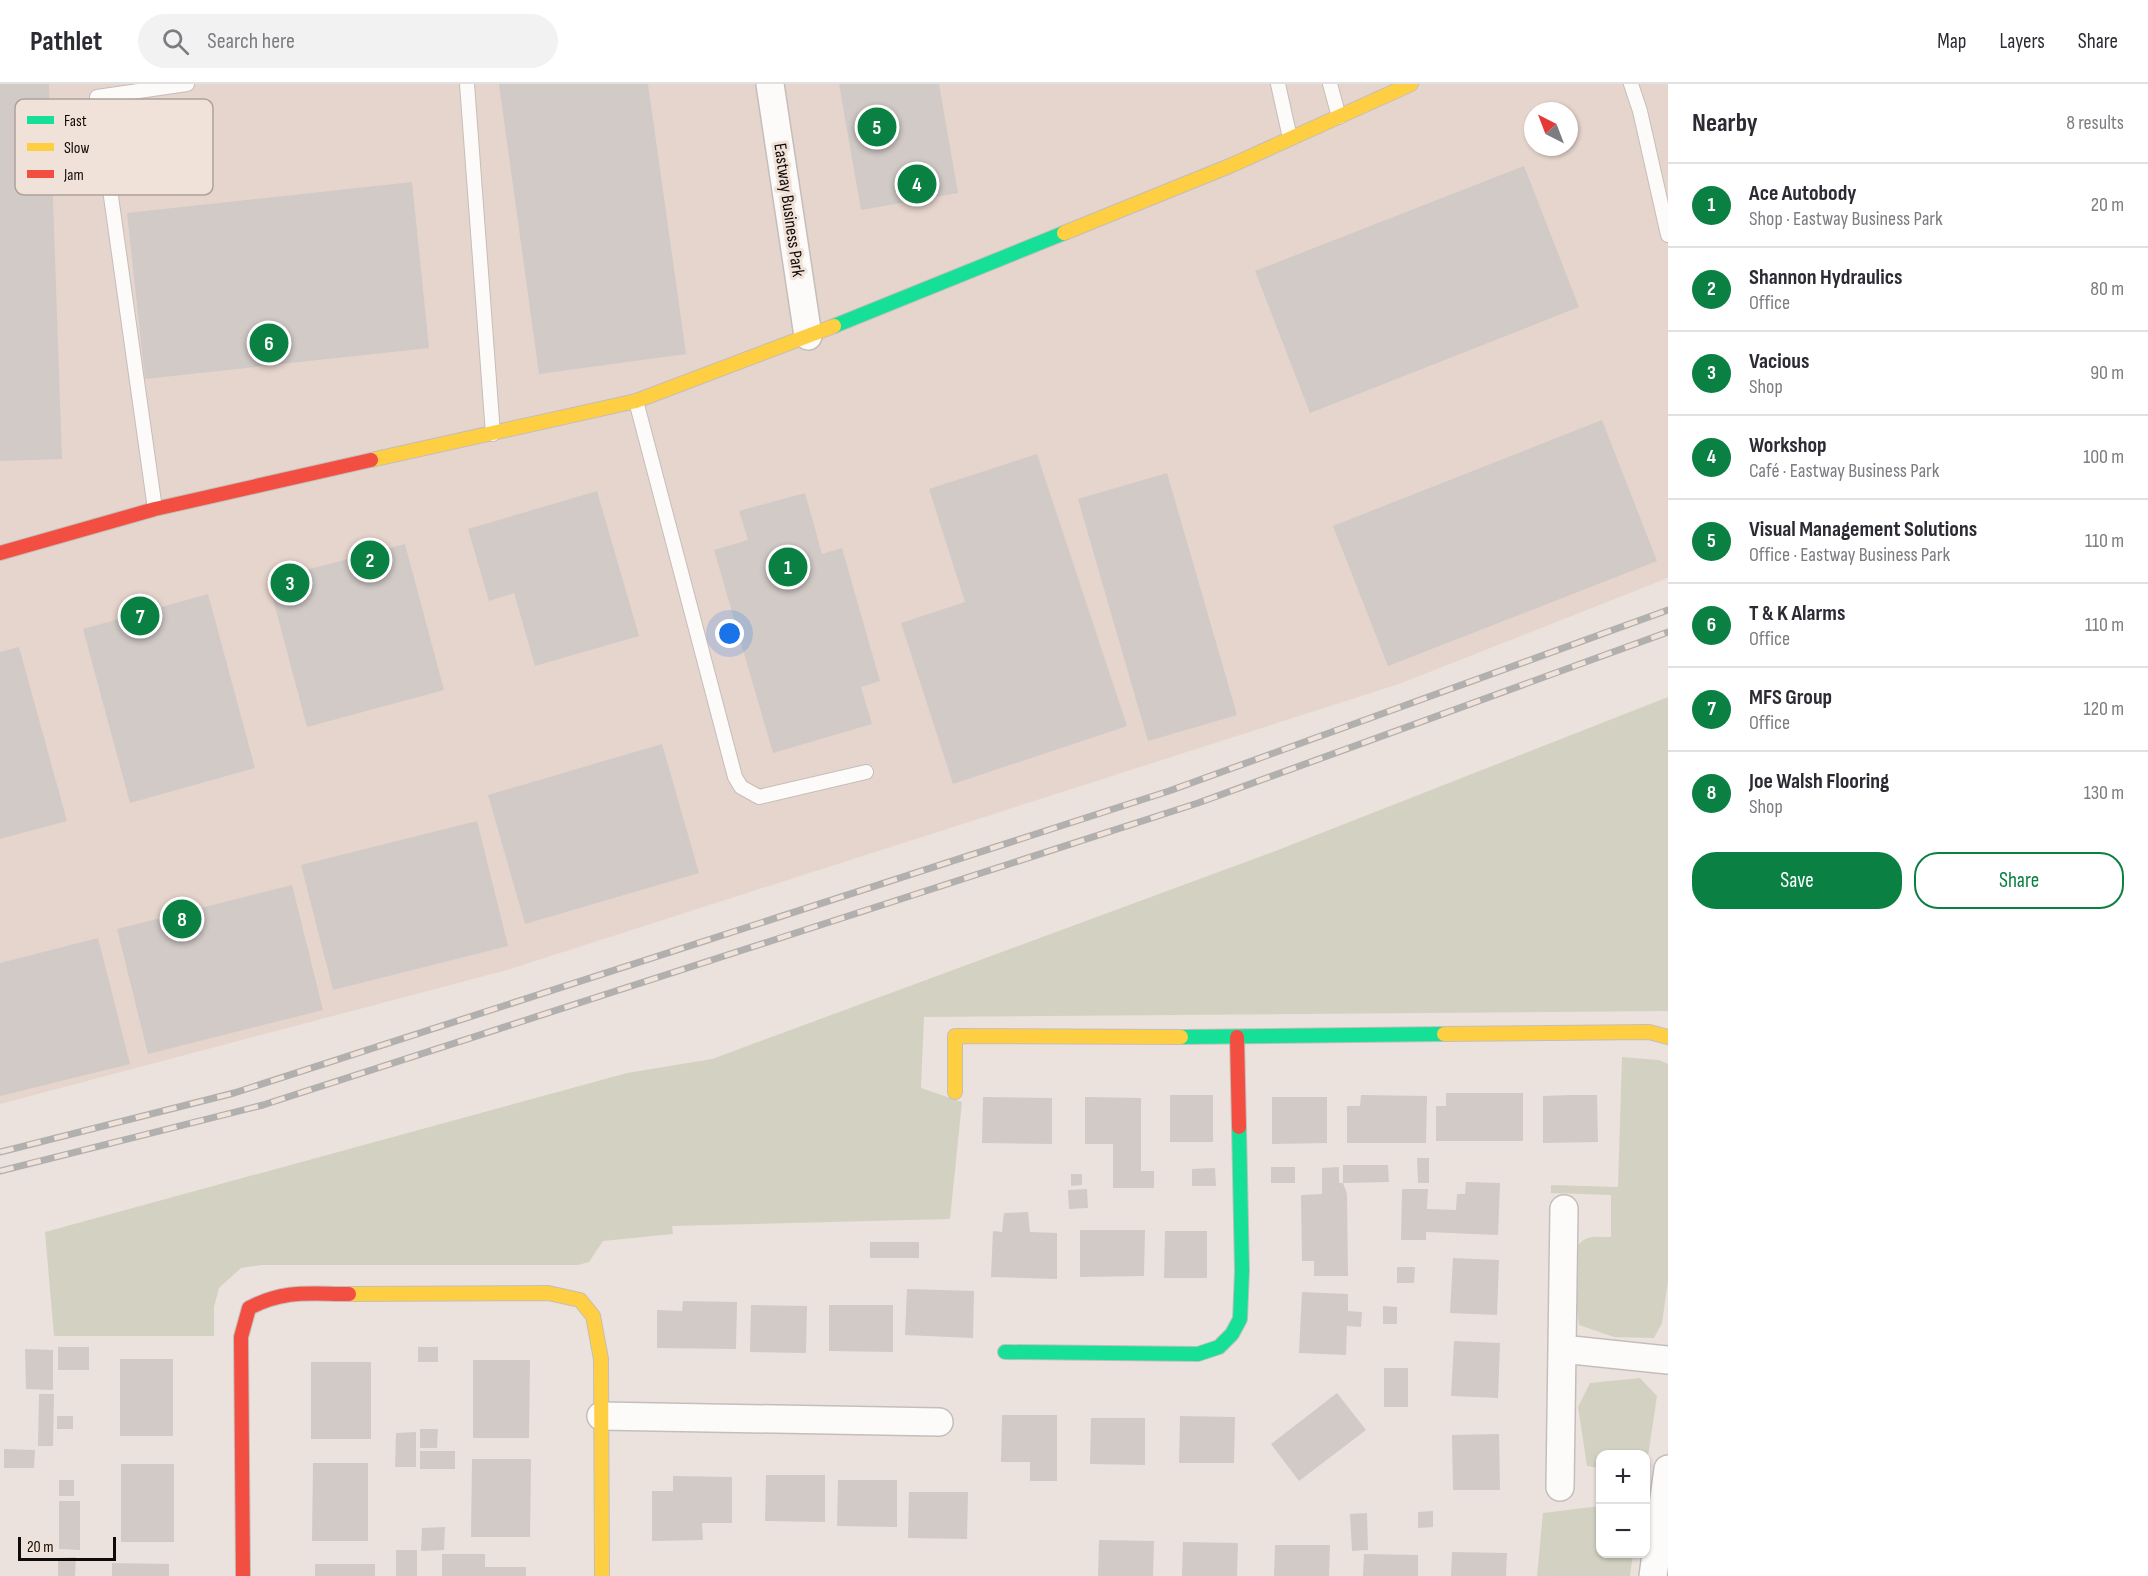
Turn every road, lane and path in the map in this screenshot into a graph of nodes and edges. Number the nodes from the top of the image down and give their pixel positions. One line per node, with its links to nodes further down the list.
1 (187, 84): 8 (lane)
2 (467, 84): 15 (lane)
3 (770, 84): 13 (street, Eastway Business Park)
4 (1278, 84): 10 (lane)
5 (1330, 84): 9 (lane)
6 (1411, 84): 9 (street)
7 (1631, 84): 12 (lane)
8 (97, 99)
9 (1339, 117): 10 (street)
10 (1291, 139): 13 (street)
11 (111, 195): 16 (lane)
12 (1668, 235)
13 (808, 336): 14 (street)
14 (636, 401): 15 (street); 18 (lane)
15 (493, 434): 16 (street)
16 (155, 509): 17 (street)
17 (0, 553)
18 (867, 772)
19 (1237, 1037): 20 (street); 21 (street); 24 (street)
20 (1668, 1037)
21 (955, 1092)
22 (1564, 1209): 23 (street)
23 (1562, 1349): 25 (street); 29 (street)
24 (1005, 1352)
25 (1668, 1359)
26 (601, 1416): 27 (street); 30 (street); 31 (street)
27 (939, 1422)
28 (1668, 1469): 32 (street)
29 (1560, 1487)
30 (243, 1576)
31 (602, 1576)
32 (1653, 1576)

